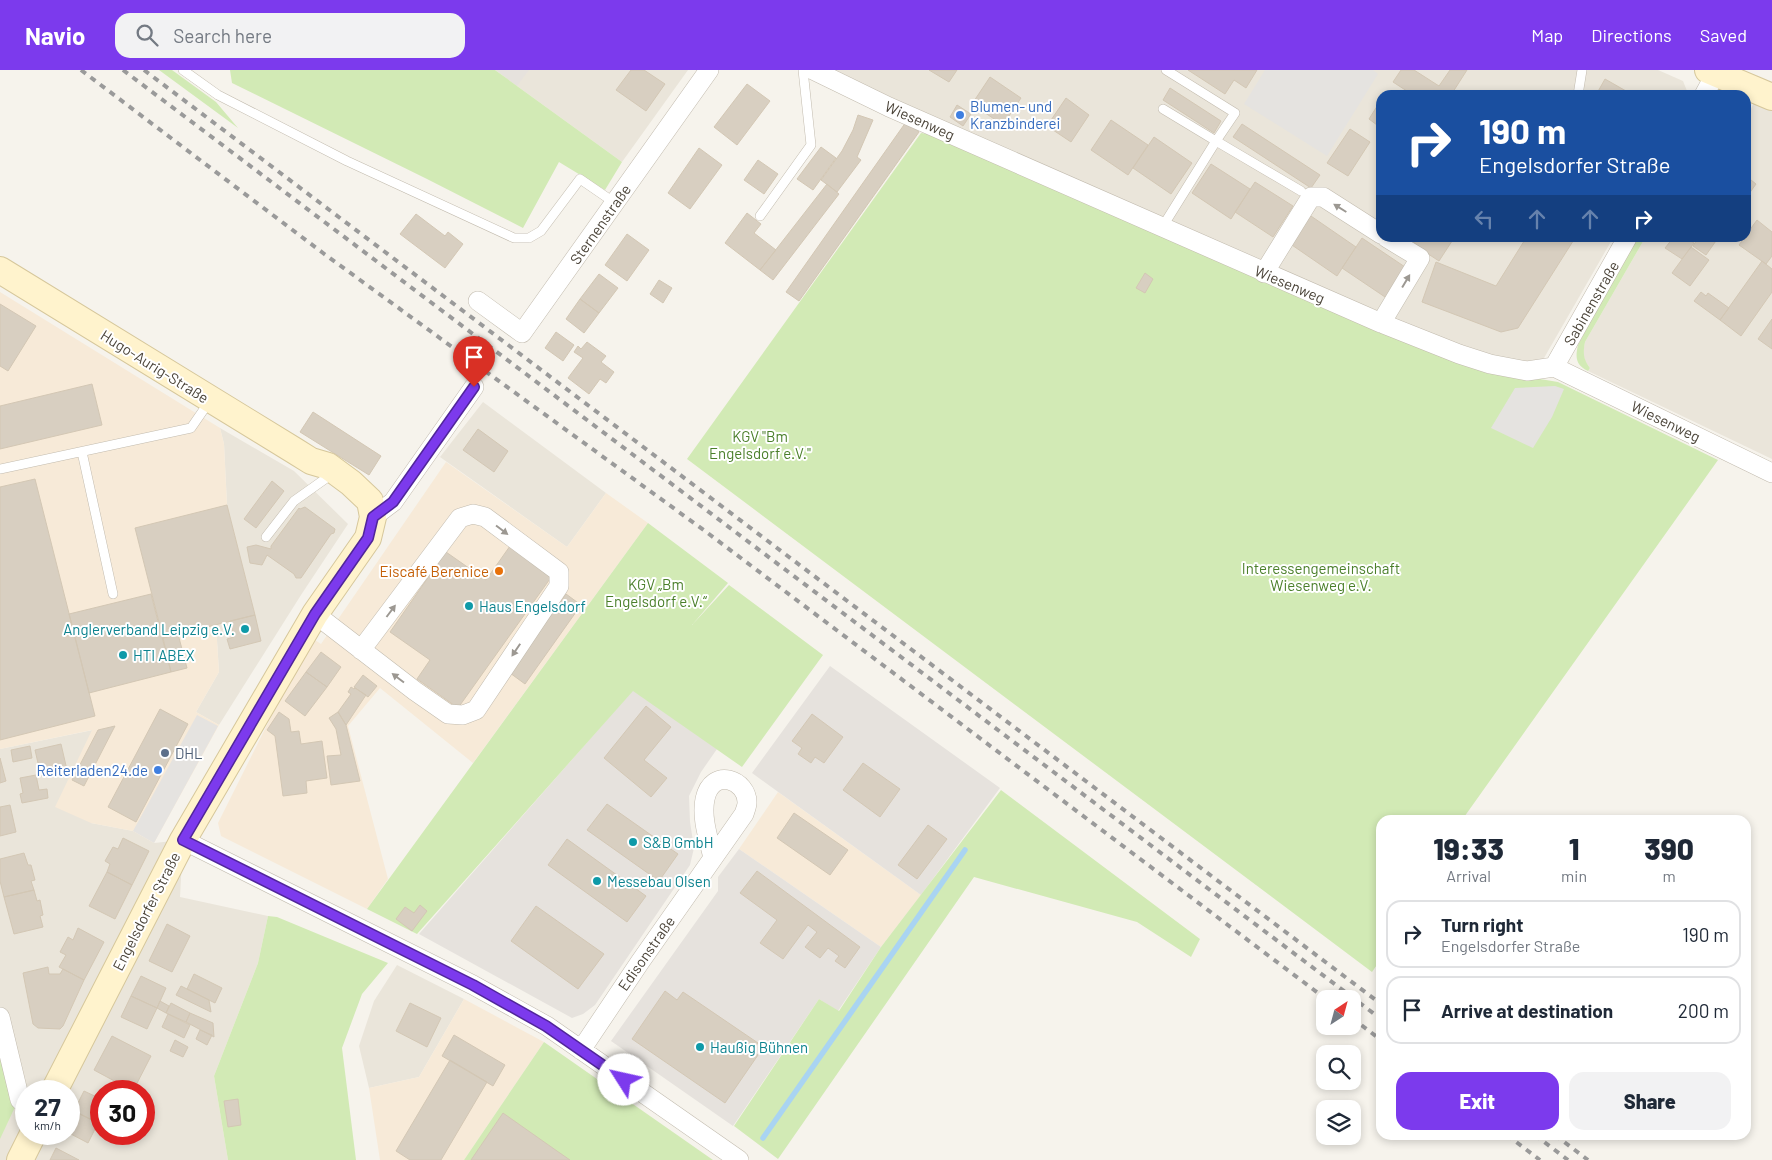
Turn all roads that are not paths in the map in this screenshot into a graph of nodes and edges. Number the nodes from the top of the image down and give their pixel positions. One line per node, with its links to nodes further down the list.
1 (183, 70): 13 (lane)
2 (709, 70): 13 (street, Sternenstraße)
3 (803, 70): 14 (lane)
4 (813, 70): 15 (street, Wiesenweg)
5 (1166, 70): 11 (lane)
6 (1582, 70): 8 (lane)
7 (1712, 77): 9 (street)
8 (1579, 90)
9 (1772, 97)
10 (1163, 108): 11 (lane)
11 (1216, 141): 12 (lane); 15 (lane)
12 (1301, 191)
13 (616, 203): 21 (street, Sternenstraße)
14 (760, 216)
15 (1163, 226): 20 (street, Wiesenweg)
16 (1376, 231): 20 (street, one-way to 20)
17 (1394, 242): 22 (street, one-way to 17)
18 (1625, 242): 23 (street, Sabinenstraße)
19 (0, 270): 25 (street, Hugo-Aurig-Straße)
20 (1264, 273): 22 (street, Wiesenweg)
21 (478, 301)
22 (1381, 323): 23 (street, Wiesenweg)
23 (1554, 367): 29 (street, Wiesenweg)
24 (474, 387): 30 (street)
25 (210, 400): 26 (lane); 28 (street, Hugo-Aurig-Straße)
26 (82, 452): 27 (lane); 32 (lane)
27 (0, 469)
28 (318, 470): 30 (street, Hugo-Aurig-Straße); 31 (lane)
29 (1772, 473)
30 (373, 517): 33 (street, Engelsdorfer Straße)
31 (266, 536)
32 (113, 594)
33 (315, 614): 34 (street); 35 (street, Engelsdorfer Straße)
34 (361, 650): 34 (street, one-way to 34)
35 (183, 840): 38 (street); 40 (street, Engelsdorfer Straße)
36 (713, 858): 38 (street, Edisonstraße)
37 (0, 1017): 39 (street)
38 (581, 1050): 43 (street)
39 (15, 1080)
40 (60, 1080)
41 (28, 1145): 42 (street)
42 (20, 1160)
43 (739, 1160)

